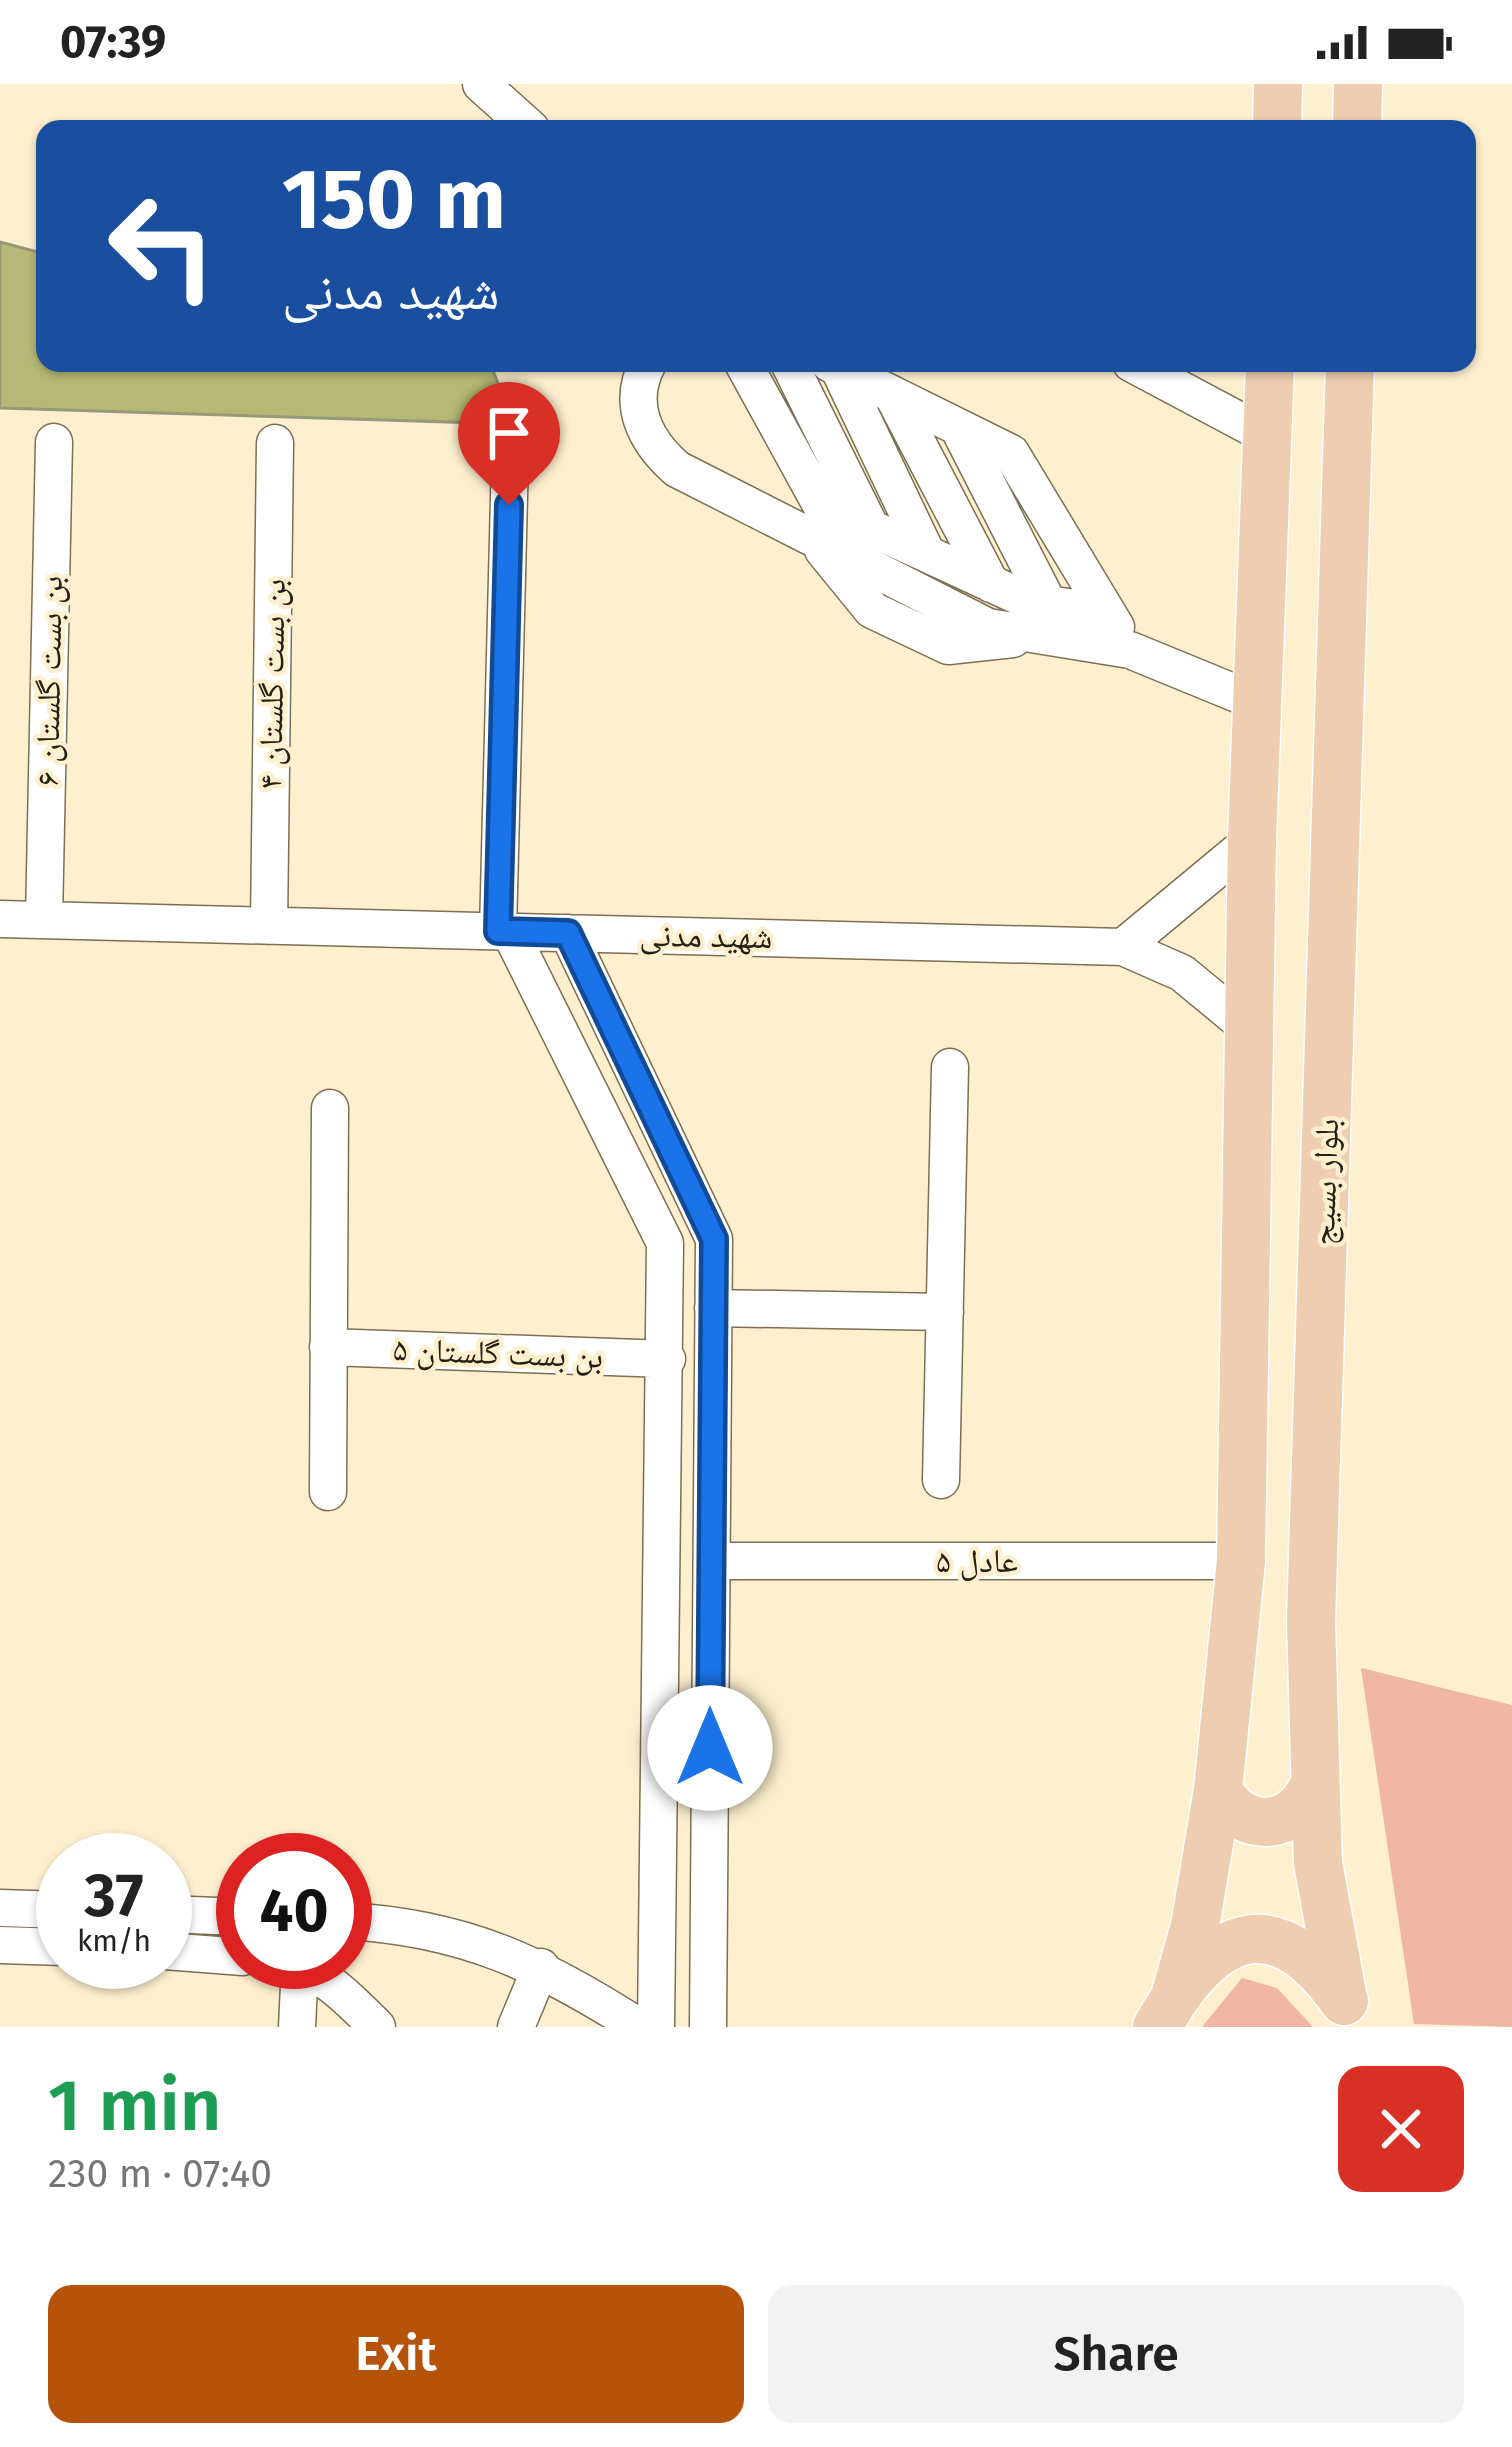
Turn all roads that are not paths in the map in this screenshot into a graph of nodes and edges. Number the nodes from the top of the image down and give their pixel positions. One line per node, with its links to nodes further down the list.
1 (481, 84): 4 (street)
2 (1278, 84): 5 (main road)
3 (1358, 84): 6 (main road)
4 (521, 120)
5 (1276, 120)
6 (1357, 120)
7 (645, 372): 25 (street)
8 (748, 372): 21 (street)
9 (793, 372): 21 (street)
10 (837, 372): 22 (street)
11 (848, 372): 15 (street)
12 (1148, 372): 17 (street)
13 (1270, 372): 17 (main road)
14 (1350, 372): 46 (main road, بلوار بسیج)
15 (892, 394): 16 (street); 23 (street)
16 (958, 427): 24 (street); 25 (street)
17 (1268, 436): 27 (main road)
18 (54, 442): 30 (street, بن بست گلستان ۶)
19 (275, 443): 31 (street, بن بست گلستان ۴)
20 (510, 458): 32 (street)
21 (871, 528): 22 (street)
22 (927, 554): 23 (street)
23 (991, 584): 25 (street)
24 (1107, 612): 25 (street); 26 (street)
25 (1047, 620): 26 (street)
26 (1130, 650): 27 (street)
27 (1257, 702): 28 (main road)
28 (1252, 841): 34 (street); 35 (main road)
29 (0, 919): 30 (street, شهید مدنی)
30 (44, 920): 31 (street, شهید مدنی)
31 (268, 926): 32 (street, شهید مدنی)
32 (504, 931): 33 (street, شهید مدنی); 41 (street)
33 (568, 933): 34 (street, شهید مدنی); 38 (street)
34 (1123, 946): 35 (street, شهید مدنی)
35 (1251, 1030): 45 (main road)
36 (950, 1067): 39 (street)
37 (330, 1108): 40 (street)
38 (713, 1308): 39 (street); 44 (street)
39 (945, 1312): 42 (street)
40 (328, 1347): 41 (street, بن بست گلستان ۵); 43 (street)
41 (667, 1358): 62 (street)
42 (941, 1480)
43 (328, 1492)
44 (712, 1561): 45 (street, عادل ۵); 63 (street)
45 (1241, 1561): 47 (main road)
46 (1315, 1783): 47 (main road); 57 (main road, بلوار بسیج)
47 (1218, 1790): 56 (main road)
48 (0, 1908): 49 (street)
49 (36, 1909)
50 (372, 1922): 53 (street)
51 (0, 1945): 52 (street)
52 (36, 1946)
53 (541, 1967): 60 (street); 61 (street)
54 (293, 1989): 58 (street)
55 (338, 1989): 59 (street)
56 (1167, 2010): 57 (main road)
57 (1350, 2013)
58 (297, 2027)
59 (377, 2027)
60 (516, 2027)
61 (639, 2027)
62 (656, 2027)
63 (708, 2027)

